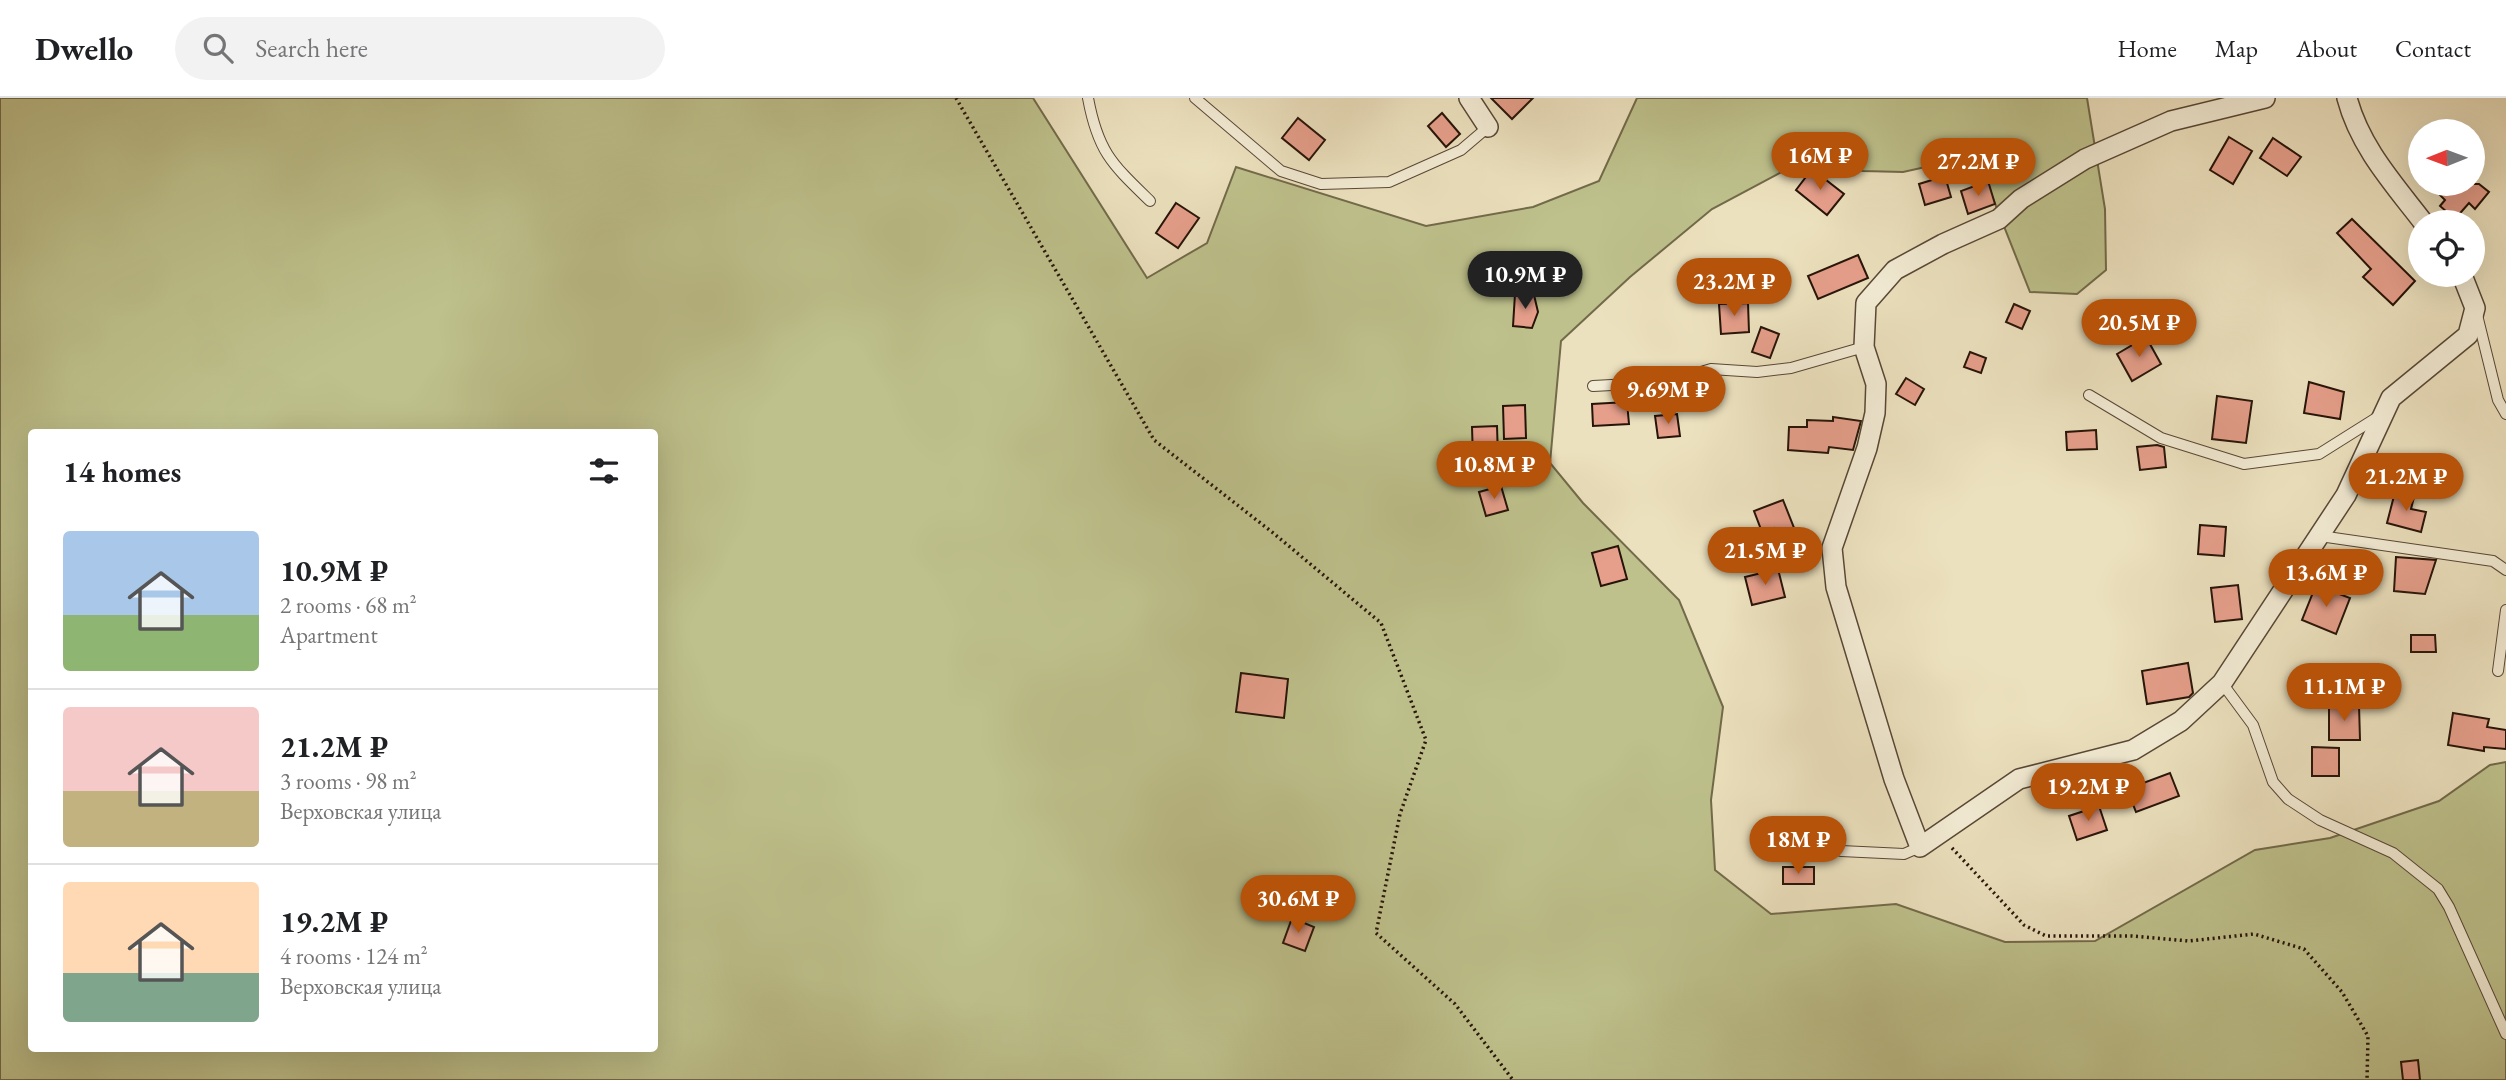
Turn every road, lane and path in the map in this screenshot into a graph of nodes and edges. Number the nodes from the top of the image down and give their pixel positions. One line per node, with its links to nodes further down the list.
1 (956, 98): 26 (path)
2 (1088, 98): 8 (lane)
3 (1195, 98): 7 (lane)
4 (1469, 98): 7 (street)
5 (2265, 98): 12 (street)
6 (2347, 98): 9 (street)
7 (1488, 127)
8 (1150, 201)
9 (2414, 210)
10 (2467, 287): 11 (street)
11 (2475, 308): 15 (lane); 16 (street)
12 (1864, 347): 13 (lane); 23 (street)
13 (1593, 386)
14 (2089, 395): 16 (lane)
15 (2506, 414)
16 (2381, 415): 17 (street)
17 (2320, 536): 18 (lane); 21 (street)
18 (2506, 570)
19 (2506, 610): 20 (lane)
20 (2498, 671)
21 (2222, 683): 22 (street); 25 (lane)
22 (1941, 835): 23 (street); 27 (path)
23 (1920, 847): 24 (lane)
24 (1841, 851)
25 (2506, 1034)
26 (1513, 1080)
27 (2367, 1080)

